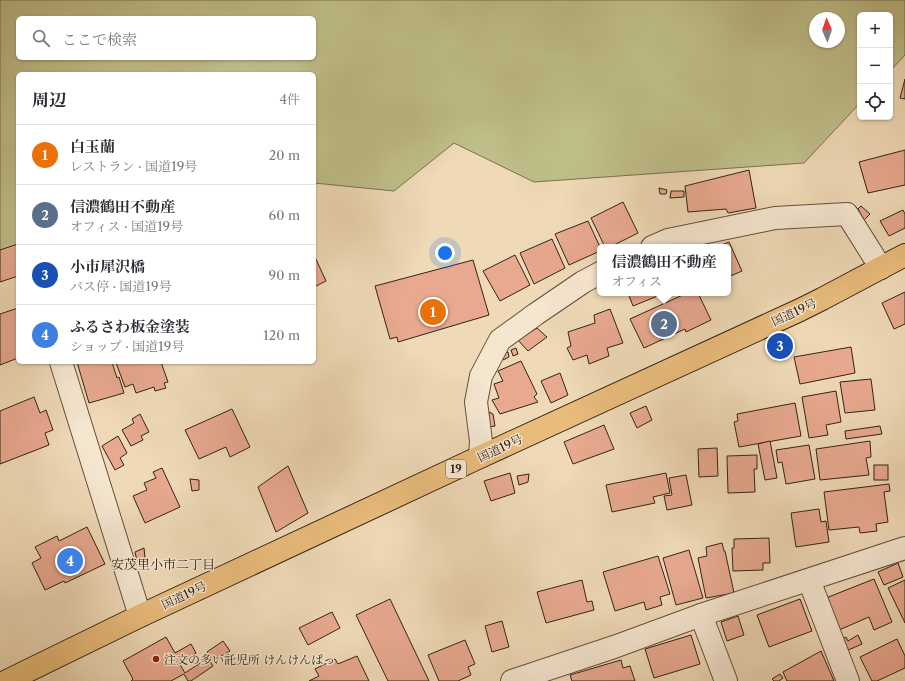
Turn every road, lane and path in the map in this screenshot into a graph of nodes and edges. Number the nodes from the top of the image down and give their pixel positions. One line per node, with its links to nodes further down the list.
1 (659, 244): 3 (street)
2 (905, 255): 3 (highway, 国道19号 / 19)
3 (881, 268): 6 (highway, 国道19号 / 19)
4 (597, 274): 6 (street)
5 (62, 364): 10 (street)
6 (480, 457): 10 (highway, 国道19号 / 19)
7 (905, 548): 8 (street)
8 (809, 580): 9 (street); 14 (street)
9 (701, 615): 12 (street); 13 (street)
10 (140, 616): 11 (highway, 国道19号 / 19)
11 (7, 681)
12 (512, 681)
13 (726, 681)
14 (848, 681)

